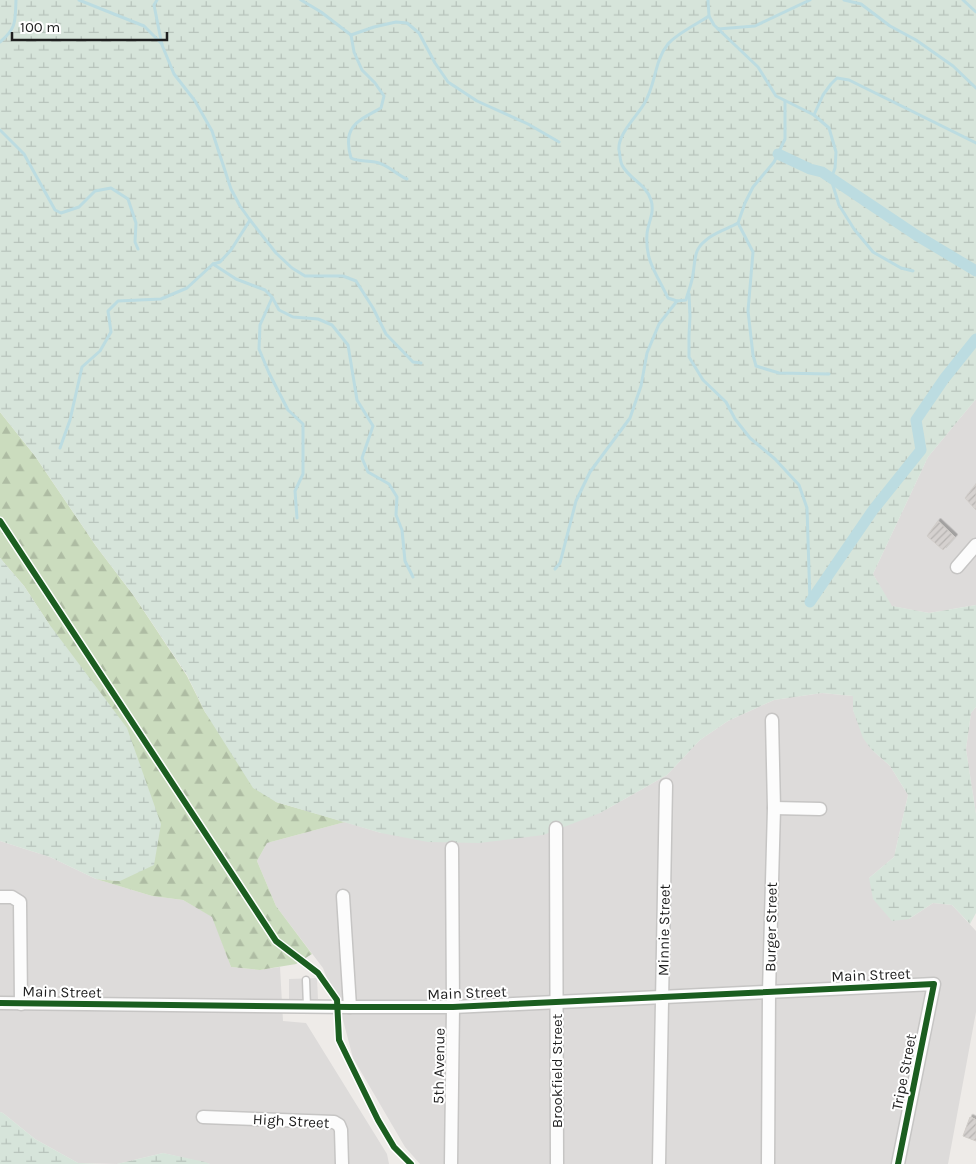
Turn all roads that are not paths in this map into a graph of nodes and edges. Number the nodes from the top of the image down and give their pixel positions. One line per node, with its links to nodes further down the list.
1 (976, 546): 2 (street)
2 (957, 567)
3 (772, 720): 5 (street, Burger Street)
4 (666, 785): 14 (street, Minnie Street)
5 (774, 808): 6 (street); 13 (street, Burger Street)
6 (820, 809)
7 (556, 828): 15 (street, Brookfield Street)
8 (452, 848): 20 (street, 5th Avenue)
9 (343, 896): 19 (street)
10 (0, 897): 17 (street)
11 (306, 980): 18 (lane)
12 (934, 984): 13 (street, Main Street); 27 (street, Tripe Street)
13 (769, 992): 14 (street, Main Street); 26 (street, Burger Street)
14 (663, 996): 15 (street, Main Street); 25 (street, Minnie Street)
15 (556, 1002): 20 (street, Main Street); 24 (street, Brookfield Street)
16 (0, 1003): 17 (street, Main Street)
17 (21, 1004): 18 (street, Main Street)
18 (307, 1007): 19 (street, Main Street)
19 (350, 1007): 20 (street, Main Street)
20 (453, 1007): 23 (street, 5th Avenue)
21 (203, 1117): 22 (street, High Street)
22 (342, 1164)
23 (451, 1164)
24 (557, 1164)
25 (659, 1164)
26 (768, 1164)
27 (898, 1164)

